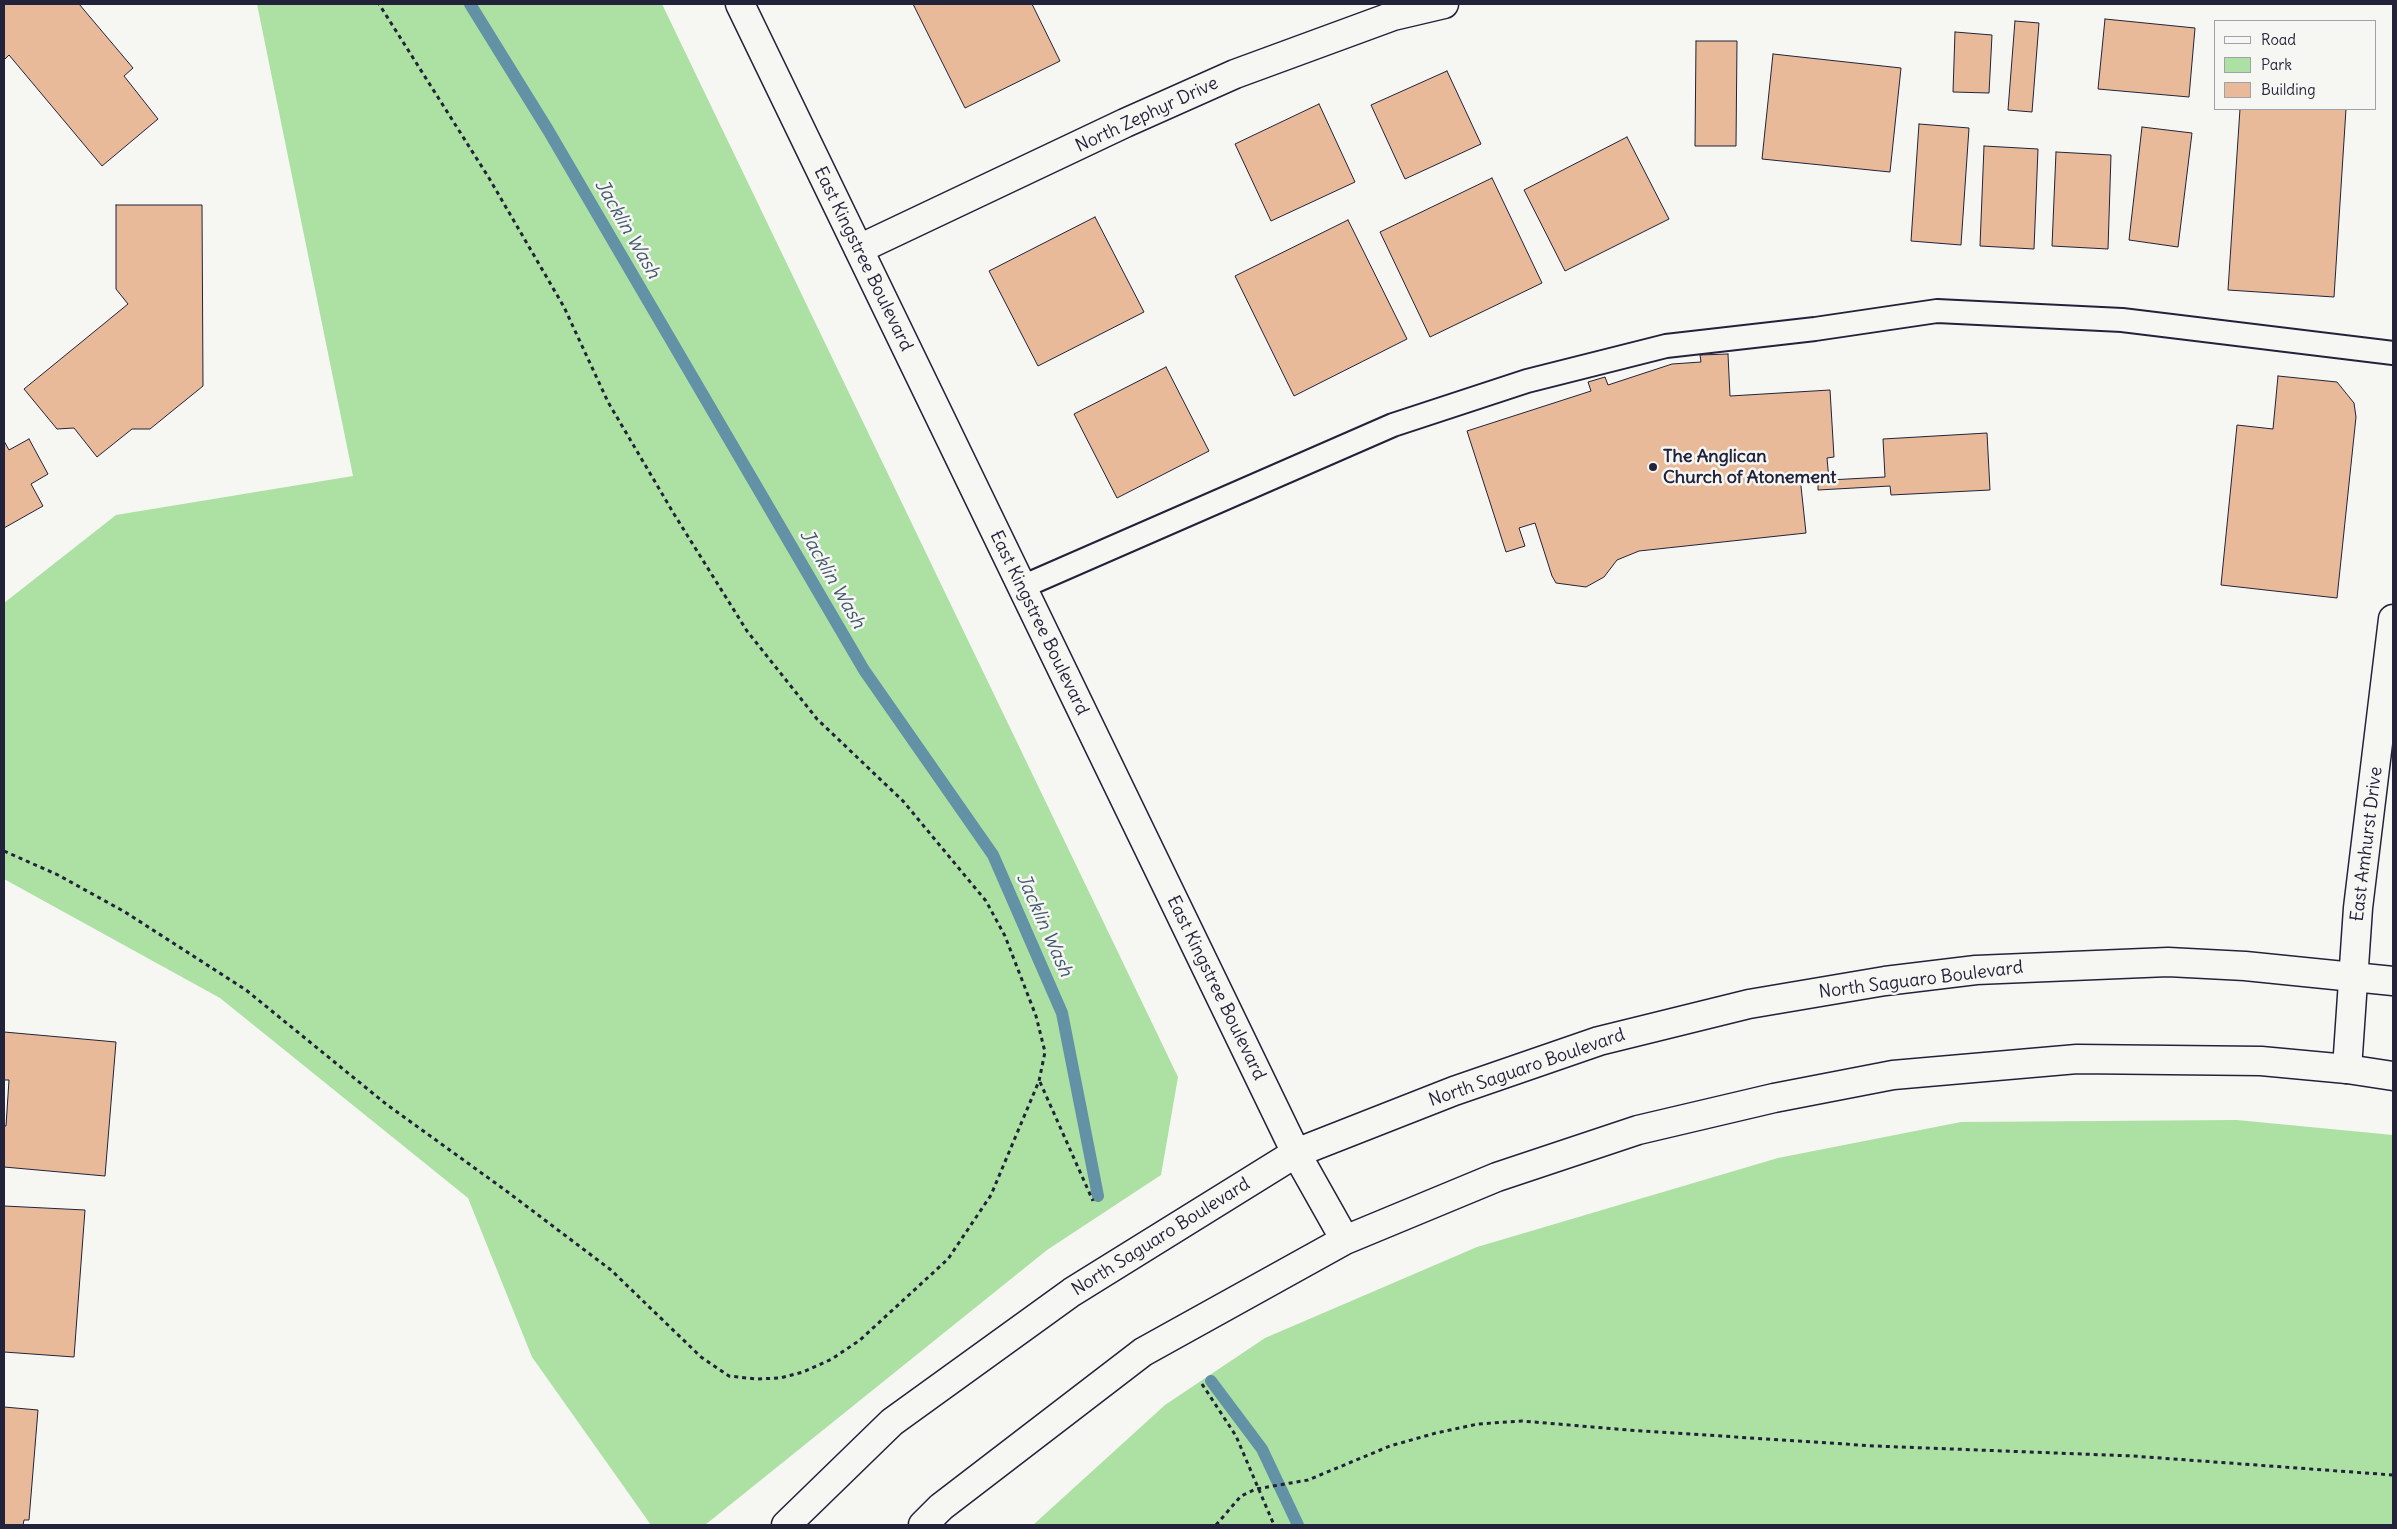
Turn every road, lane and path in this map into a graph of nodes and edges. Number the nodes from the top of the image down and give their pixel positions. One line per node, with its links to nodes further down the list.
1 (380, 4): 14 (path)
2 (740, 4): 4 (main road, East Kingstree Boulevard)
3 (1444, 4): 4 (main road, North Zephyr Drive)
4 (859, 249): 6 (main road, East Kingstree Boulevard)
5 (2393, 353): 6 (lane)
6 (1022, 587): 15 (main road, East Kingstree Boulevard)
7 (2393, 619): 8 (main road, East Amhurst Drive)
8 (2386, 737): 10 (main road, East Amhurst Drive)
9 (4, 851): 14 (path)
10 (2354, 976): 11 (main road, North Saguaro Boulevard); 12 (main road, East Amhurst Drive); 15 (main road, North Saguaro Boulevard)
11 (2393, 981)
12 (2348, 1069): 13 (main road); 17 (main road)
13 (2393, 1076)
14 (1039, 1081): 16 (path)
15 (1296, 1152): 17 (main road, East Kingstree Boulevard); 21 (main road, North Saguaro Boulevard)
16 (1094, 1201)
17 (1345, 1240): 22 (main road)
18 (1202, 1384): 20 (path)
19 (2393, 1475): 20 (path)
20 (1256, 1489): 23 (path); 24 (path)
21 (786, 1525)
22 (923, 1525)
23 (1216, 1525)
24 (1274, 1525)

